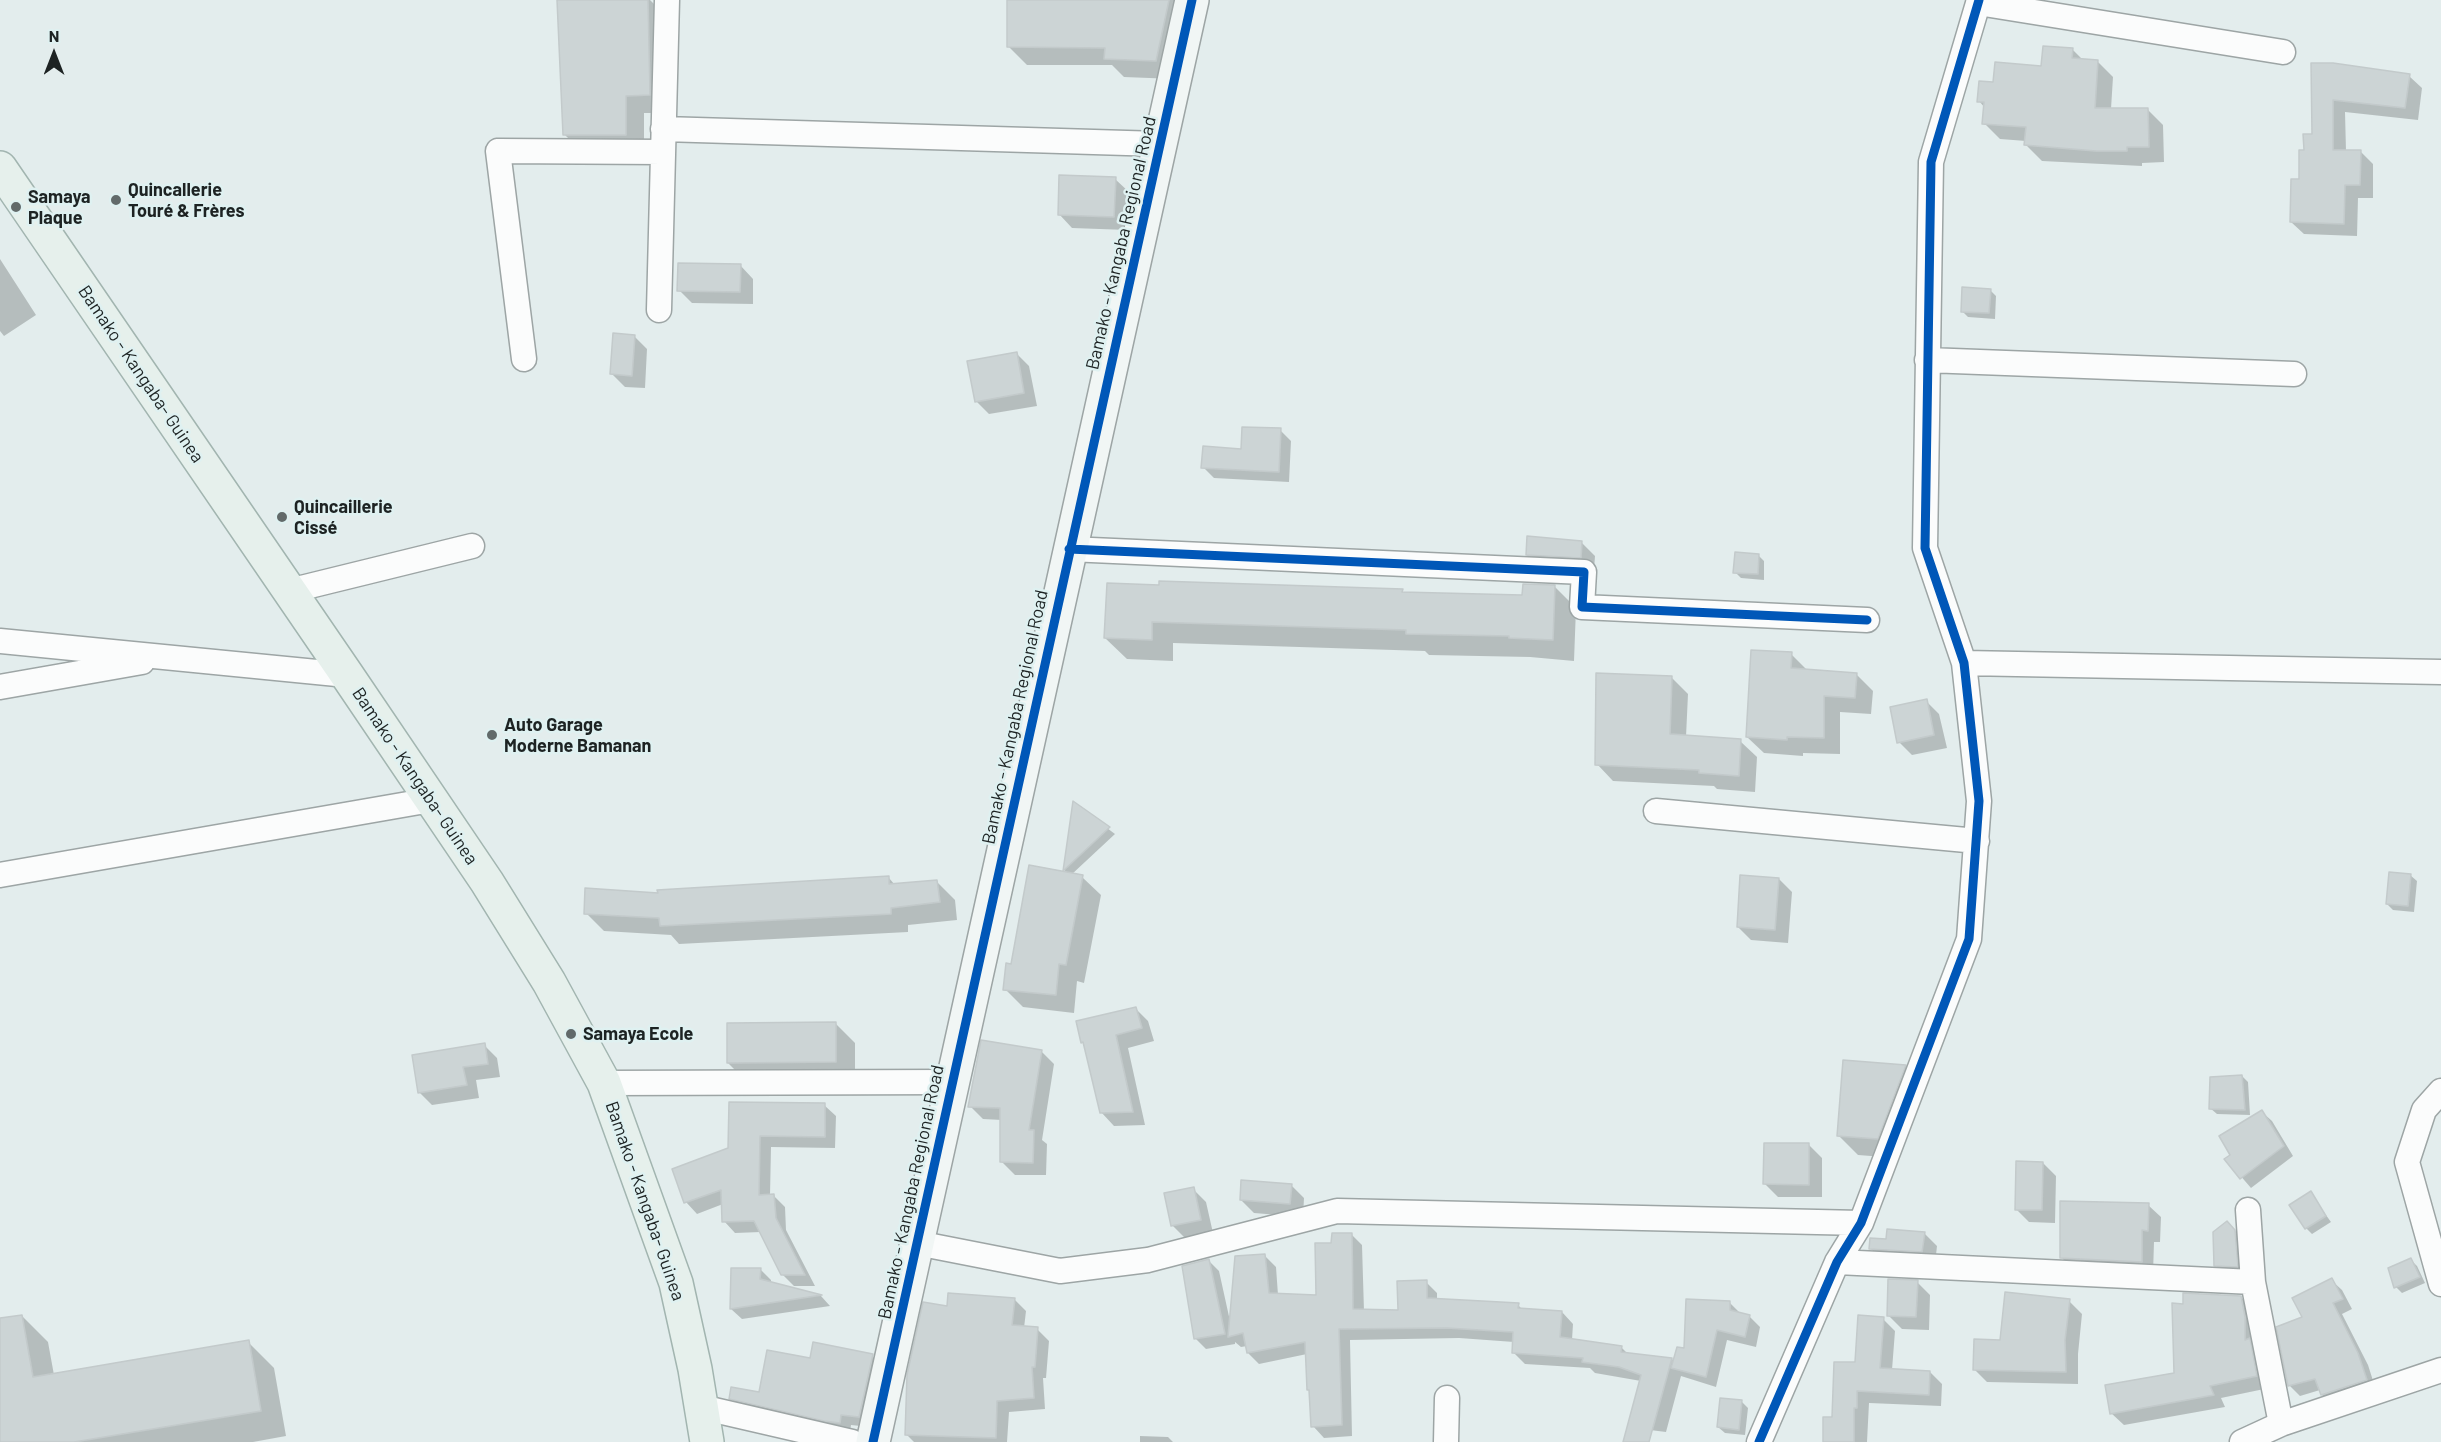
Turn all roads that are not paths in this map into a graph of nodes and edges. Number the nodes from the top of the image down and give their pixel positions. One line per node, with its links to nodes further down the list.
1 (667, 0): 5 (street)
2 (1192, 0): 6 (street, Bamako - Kangaba Regional Road)
3 (1978, 2): 4 (street); 10 (street)
4 (2283, 52)
5 (663, 141): 6 (street); 8 (street); 9 (street)
6 (1160, 144): 13 (street, Bamako - Kangaba Regional Road)
7 (0, 168): 14 (main road, Bamako - Kangaba- Guinea)
8 (659, 310)
9 (524, 359)
10 (1927, 360): 11 (street); 18 (street)
11 (2295, 374)
12 (472, 546): 14 (street)
13 (1069, 549): 15 (street); 26 (street, Bamako - Kangaba Regional Road)
14 (289, 591): 20 (main road, Bamako - Kangaba- Guinea)
15 (1867, 620)
16 (0, 641): 17 (street)
17 (174, 657): 20 (street); 21 (street)
18 (1964, 663): 19 (street); 24 (street)
19 (2441, 672)
20 (347, 675): 22 (main road, Bamako - Kangaba- Guinea)
21 (0, 687)
22 (431, 800): 25 (street); 27 (main road, Bamako - Kangaba- Guinea)
23 (1656, 811): 24 (street)
24 (1977, 841): 30 (street)
25 (0, 875)
26 (952, 1082): 27 (street); 31 (street, Bamako - Kangaba Regional Road)
27 (604, 1083): 37 (main road, Bamako - Kangaba- Guinea)
28 (2441, 1091): 34 (street)
29 (2248, 1210): 33 (street)
30 (1861, 1223): 31 (street); 32 (street)
31 (917, 1243): 41 (street, Bamako - Kangaba Regional Road)
32 (1837, 1262): 33 (street); 43 (street)
33 (2253, 1282): 38 (street)
34 (2441, 1284)
35 (2441, 1370): 38 (street)
36 (1447, 1398): 42 (street)
37 (701, 1407): 39 (main road, Bamako - Kangaba- Guinea); 40 (street)
38 (2281, 1424): 44 (street)
39 (707, 1442)
40 (852, 1442)
41 (873, 1442)
42 (1446, 1442)
43 (1758, 1442)
44 (2242, 1442)

